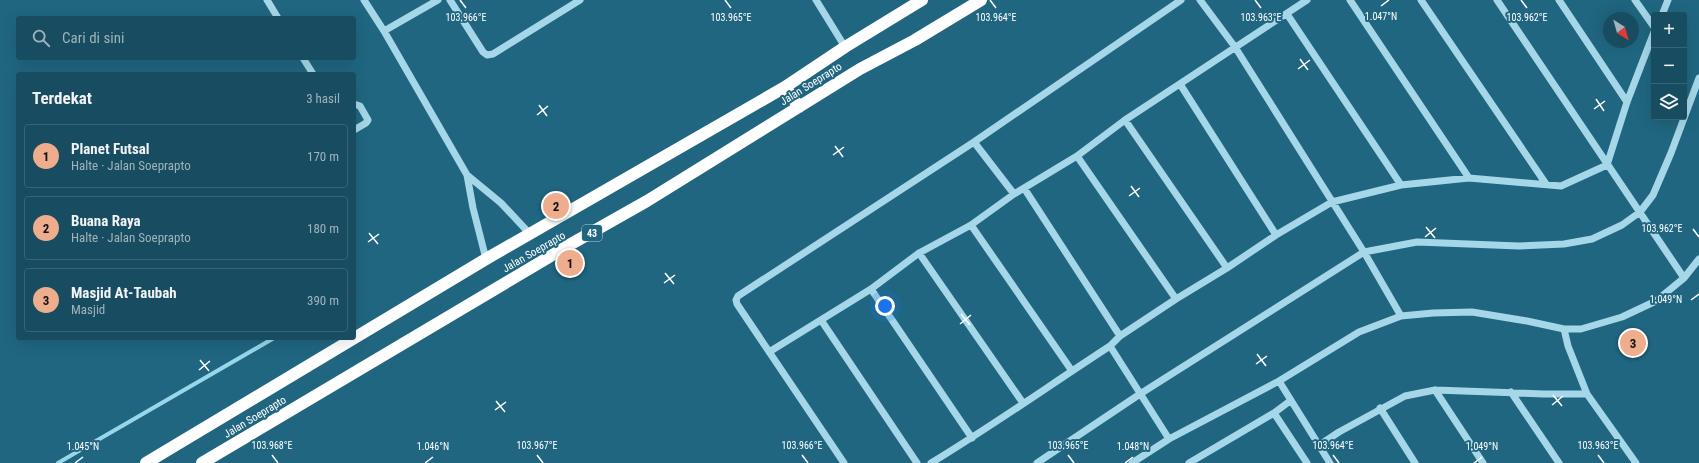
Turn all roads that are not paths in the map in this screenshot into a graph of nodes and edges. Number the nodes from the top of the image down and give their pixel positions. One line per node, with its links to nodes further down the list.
1 (267, 0): 20 (street)
2 (364, 0): 22 (street)
3 (438, 0): 22 (street)
4 (450, 0): 5 (street)
5 (580, 0)
6 (816, 0): 24 (street)
7 (922, 0): 24 (highway, Jalan Soeprapto)
8 (980, 0): 33 (highway, Jalan Soeprapto / 43)
9 (1181, 0): 36 (street)
10 (1200, 0): 25 (street)
11 (1307, 0): 19 (street)
12 (1350, 0): 40 (street)
13 (1421, 0): 41 (street)
14 (1497, 0): 38 (street)
15 (1560, 0): 31 (street)
16 (1635, 0): 21 (street)
17 (1668, 0): 18 (street)
18 (1663, 12)
19 (1287, 14): 25 (street); 42 (street)
20 (277, 16)
21 (1651, 23)
22 (384, 31): 39 (street)
23 (1651, 40): 31 (street)
24 (845, 47): 30 (highway, Jalan Soeprapto)
25 (1235, 47): 29 (street); 45 (street)
26 (304, 60): 27 (street)
27 (312, 72)
28 (1699, 78): 46 (street)
29 (1180, 84): 34 (street); 49 (street)
30 (786, 87): 33 (highway); 48 (highway, Jalan Soeprapto)
31 (1627, 102): 38 (street)
32 (356, 105): 35 (street)
33 (799, 107): 80 (highway, Jalan Soeprapto / 43)
34 (1125, 120): 37 (street); 54 (street)
35 (356, 129)
36 (974, 142): 44 (street); 65 (street)
37 (1078, 156): 43 (street); 57 (street)
38 (1607, 165): 41 (street); 46 (street)
39 (467, 174): 48 (street); 52 (street)
40 (1469, 178): 41 (street); 42 (street)
41 (1546, 184)
42 (1401, 185): 45 (street)
43 (1024, 188): 44 (street); 61 (street)
44 (1014, 194): 47 (street)
45 (1332, 202): 49 (street); 50 (street)
46 (1640, 212): 50 (street); 55 (street)
47 (971, 225): 51 (street); 66 (street)
48 (530, 234): 52 (highway, Jalan Soeprapto)
49 (1276, 235): 54 (street)
50 (1364, 252): 58 (street); 70 (street)
51 (920, 253): 56 (street); 73 (street)
52 (486, 259): 62 (highway, Jalan Soeprapto)
53 (1699, 259): 55 (street)
54 (1228, 268): 57 (street)
55 (1684, 278): 60 (street)
56 (871, 289): 59 (street); 76 (street)
57 (1176, 299): 61 (street)
58 (1400, 316): 60 (street); 67 (street)
59 (821, 320): 65 (street); 82 (street)
60 (1564, 329): 71 (street)
61 (1120, 336): 64 (street)
62 (356, 337)
63 (351, 340): 79 (highway, Jalan Soeprapto)
64 (1110, 346): 66 (street); 70 (street)
65 (769, 352): 81 (street)
66 (1072, 371): 73 (street)
67 (1279, 381): 72 (street); 77 (street)
68 (1435, 390): 69 (street); 74 (street); 90 (street)
69 (1511, 392): 71 (street); 91 (street)
70 (1140, 394): 77 (street); 84 (street)
71 (1587, 394): 92 (street)
72 (1290, 401): 75 (street); 78 (street)
73 (1023, 403): 76 (street)
74 (1380, 408): 78 (street); 89 (street)
75 (1274, 413): 86 (street); 87 (street)
76 (972, 438): 83 (street)
77 (1169, 439): 85 (street)
78 (1318, 446): 88 (street)
79 (146, 463)
80 (202, 463)
81 (844, 463)
82 (917, 463)
83 (931, 463)
84 (1037, 463)
85 (1132, 463)
86 (1189, 463)
87 (1307, 463)
88 (1330, 463)
89 (1416, 463)
90 (1484, 463)
91 (1559, 463)
92 (1636, 463)

